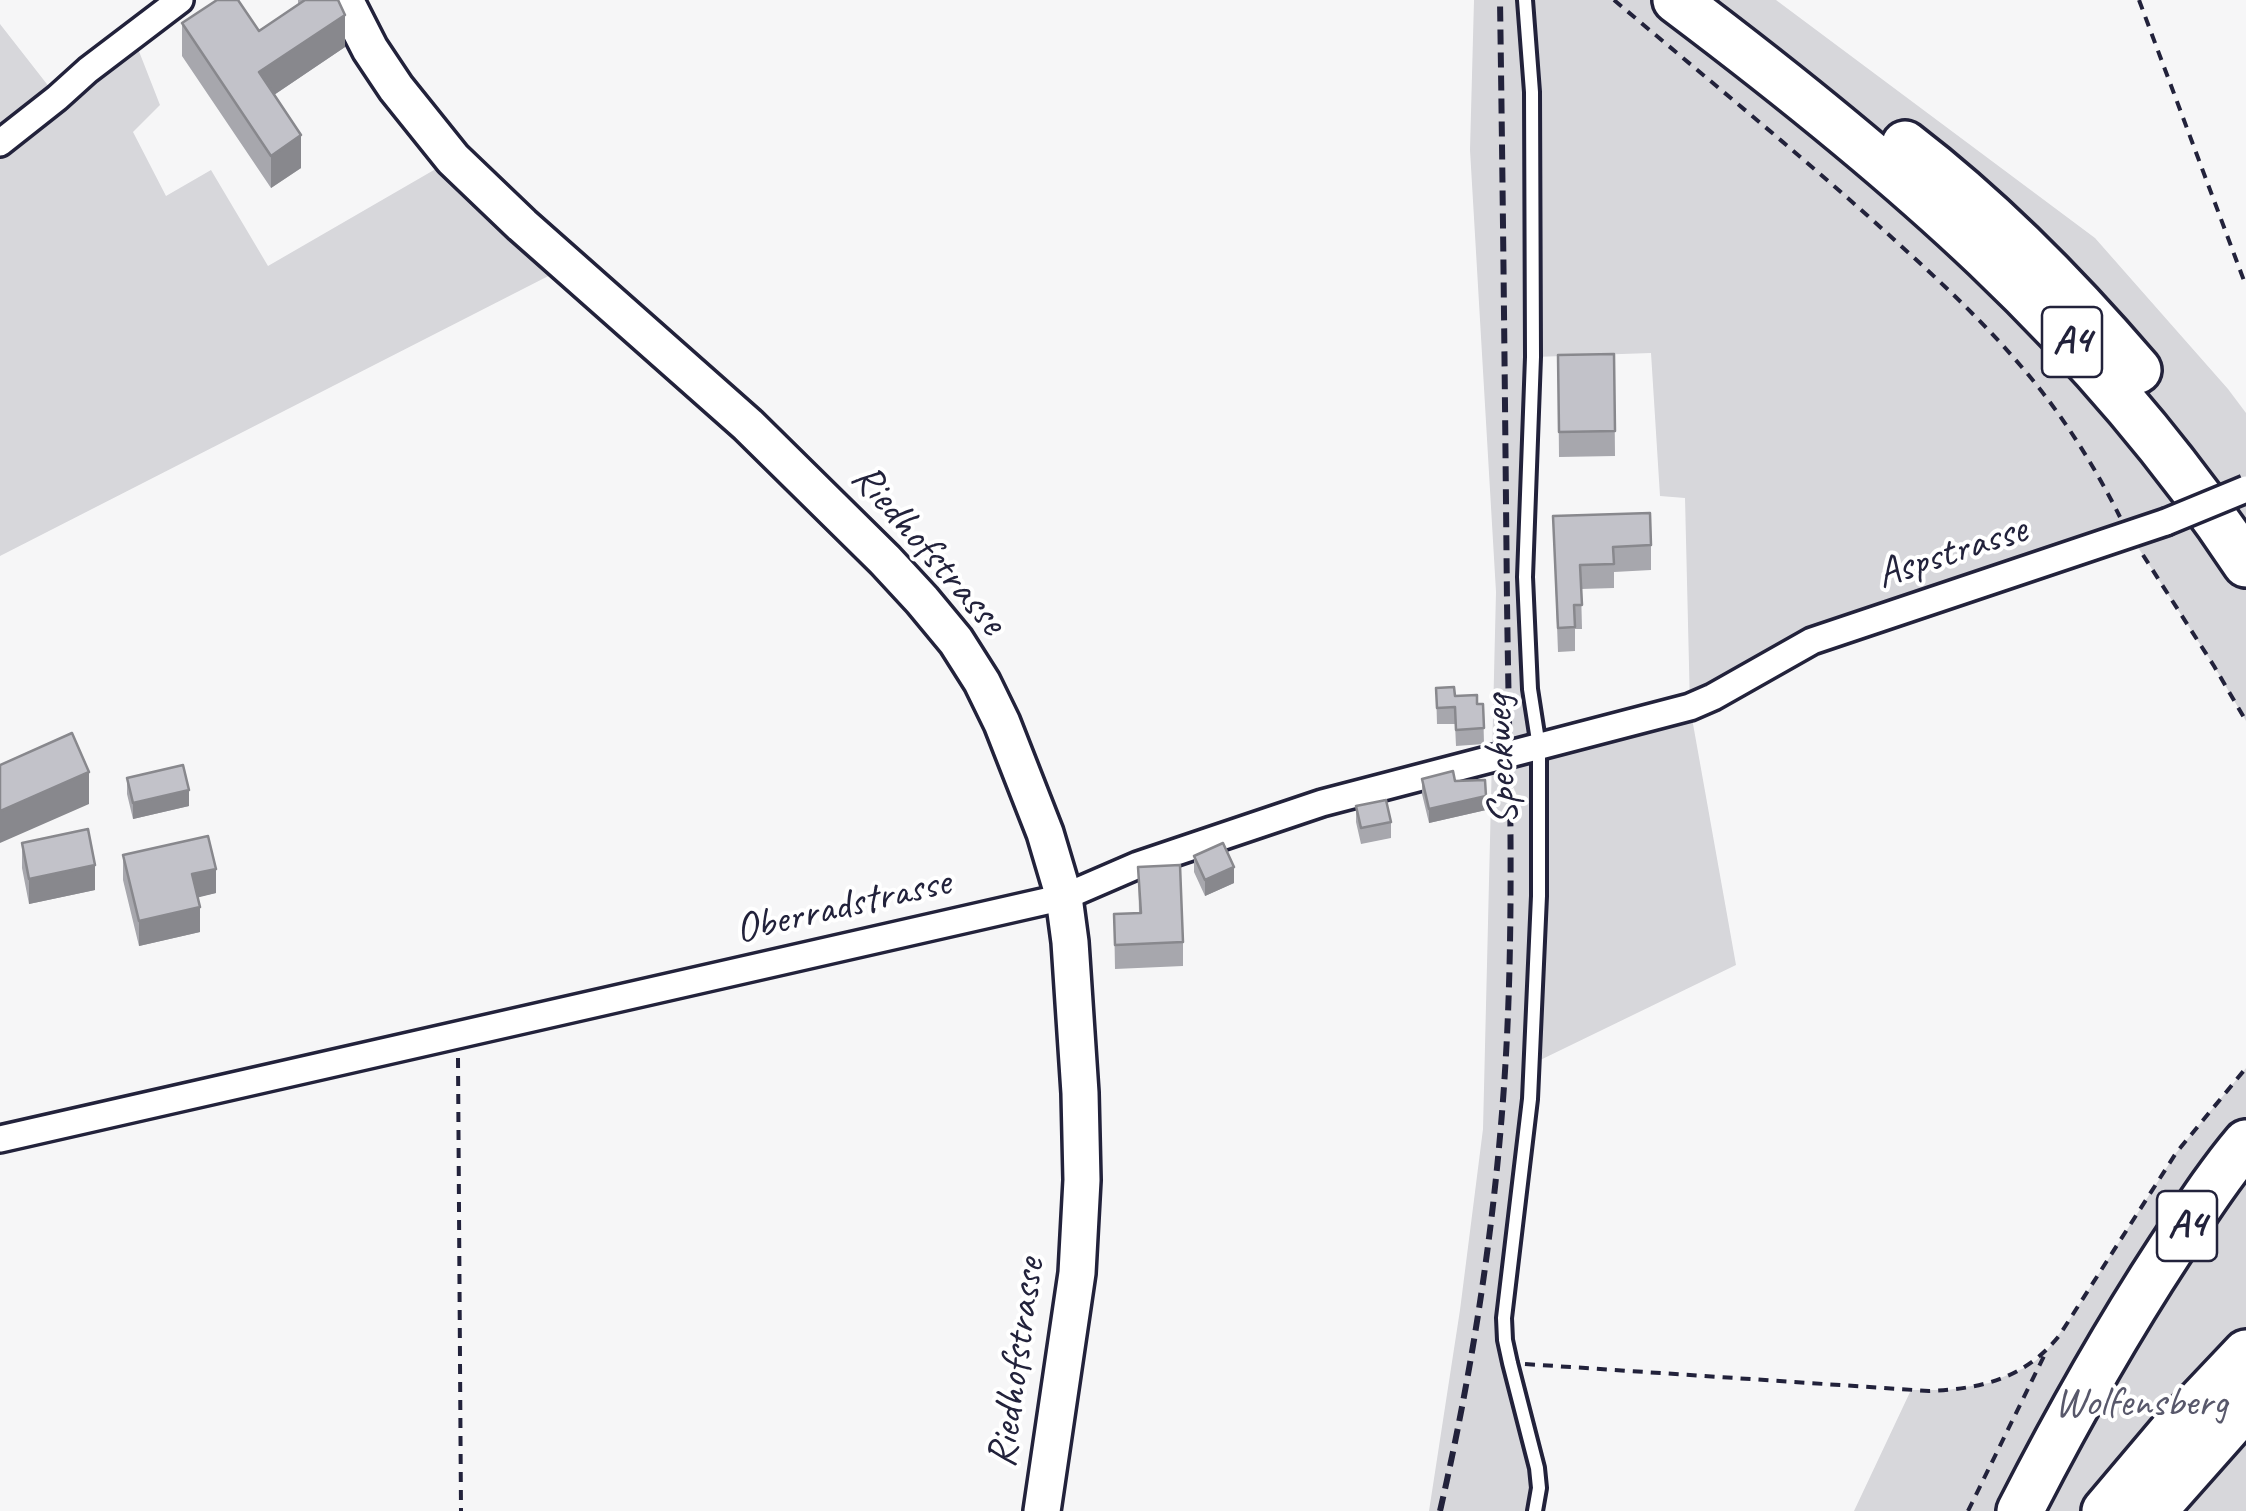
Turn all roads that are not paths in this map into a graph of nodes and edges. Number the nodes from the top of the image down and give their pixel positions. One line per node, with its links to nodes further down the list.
1 (180, 0): 6 (street)
2 (345, 0): 12 (street, Riedhofstrasse)
3 (1525, 0): 11 (lane, Speckweg)
4 (1676, 0): 9 (highway, A4)
5 (1710, 0): 8 (highway, A4)
6 (0, 142)
7 (2246, 490): 10 (street, Aspstrasse, bridge)
8 (2246, 510)
9 (2246, 564)
10 (1690, 707): 11 (street, Oberradstrasse)
11 (1538, 747): 12 (street, Oberradstrasse); 18 (lane, Speckweg)
12 (1064, 898): 13 (street, Oberradstrasse); 17 (street, Riedhofstrasse)
13 (0, 1139)
14 (2246, 1143): 19 (highway, A4)
15 (2246, 1353): 20 (highway)
16 (2246, 1406): 21 (highway); 22 (highway)
17 (1042, 1511)
18 (1535, 1511)
19 (2020, 1511)
20 (2104, 1511)
21 (2152, 1511)
22 (2180, 1511)

